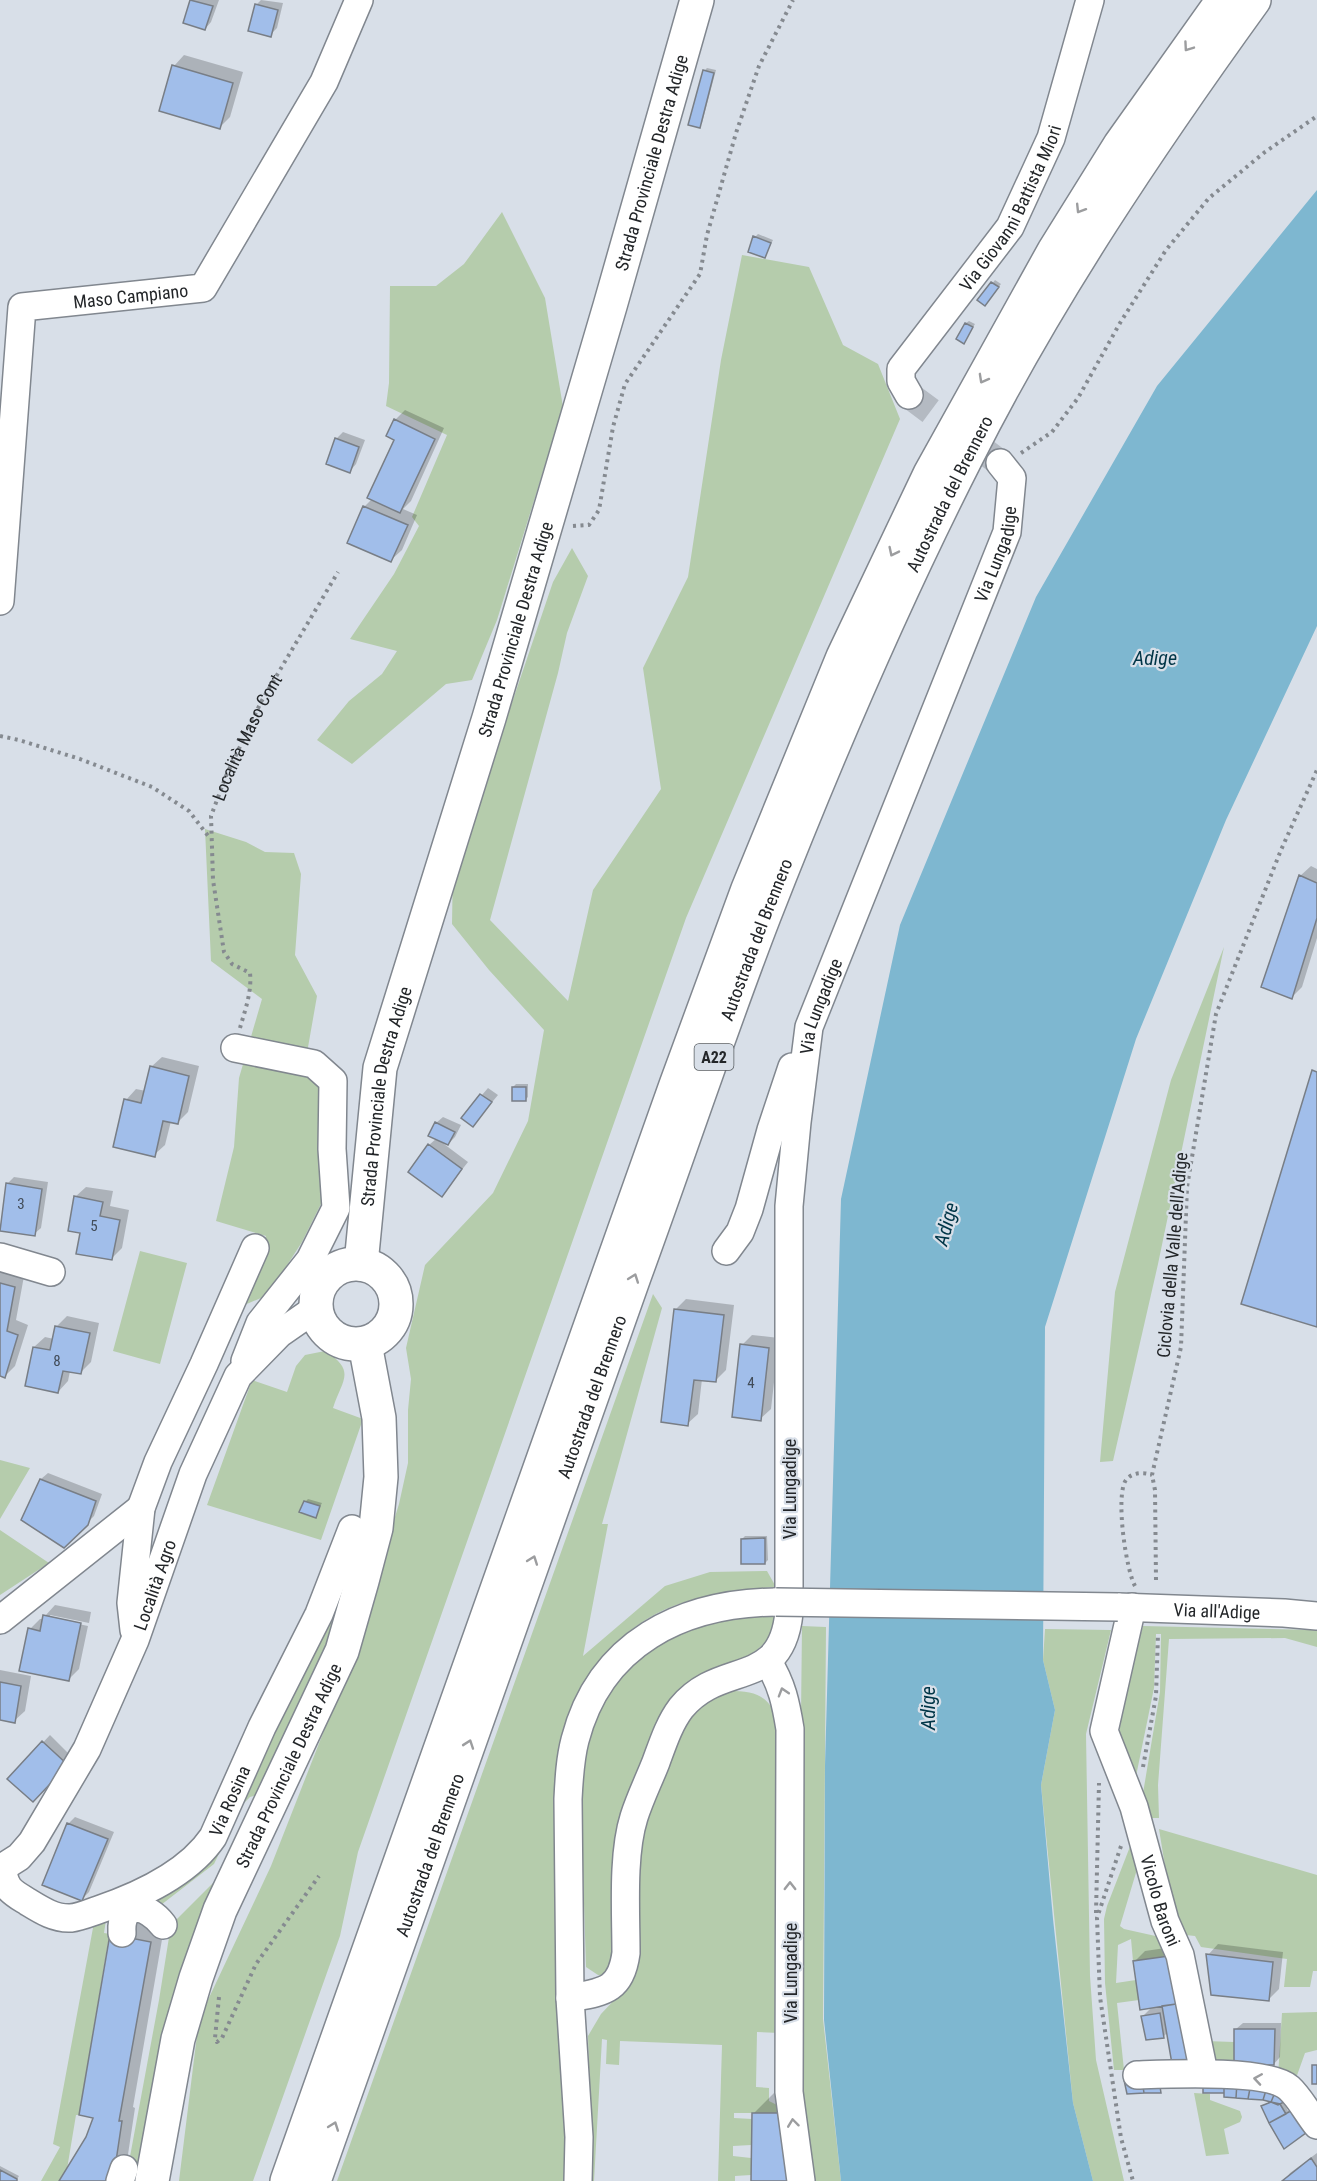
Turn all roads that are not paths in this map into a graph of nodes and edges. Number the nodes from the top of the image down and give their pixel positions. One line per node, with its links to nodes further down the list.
1 (359, 0): 8 (street, Maso Campiano)
2 (696, 0): 15 (main road, Strada Provinciale Destra Adige)
3 (1090, 0): 6 (street, Via Giovanni Battista Miori)
4 (1222, 0): 40 (main road, Autostrada del Brennero / A22, one-way to 40)
5 (1254, 0): 41 (main road, Autostrada del Brennero / A22, one-way to 5)
6 (909, 395)
7 (1006, 470): 10 (street, Via Lungadige)
8 (4, 493): 9 (street, Maso Campiano)
9 (0, 601)
10 (809, 1028): 13 (street); 22 (street, Via Lungadige)
11 (235, 1048): 19 (street)
12 (255, 1248): 20 (street)
13 (726, 1251)
14 (0, 1257): 16 (street)
15 (361, 1264): 17 (main road); 18 (main road)
16 (51, 1272)
17 (315, 1309): 18 (main road); 19 (street, Località Agro)
18 (365, 1344): 39 (main road, Strada Provinciale Destra Adige)
19 (238, 1376): 26 (street, Località Agro)
20 (141, 1508): 25 (street); 26 (street)
21 (352, 1529): 28 (street, Via Rosina)
22 (785, 1601): 23 (street, Via all'Adige, bridge); 27 (street, Via Lungadige); 31 (street, Via all'Adige)
23 (1130, 1602): 24 (street, Via all'Adige); 32 (street, Vicolo Baroni)
24 (1317, 1617)
25 (0, 1620)
26 (135, 1640): 28 (street, Località Agro)
27 (768, 1662): 31 (street); 43 (street, Via Lungadige, one-way to 27)
28 (1, 1868)
29 (163, 1925): 30 (street)
30 (122, 1933)
31 (570, 1998): 42 (street, Via all'Adige)
32 (1204, 2073): 33 (street); 34 (street, one-way to 32)
33 (1137, 2075)
34 (1288, 2087): 35 (street); 38 (street)
35 (1317, 2090)
36 (1317, 2098): 37 (street)
37 (1317, 2108)
38 (1317, 2125)
39 (132, 2177)
40 (287, 2181)
41 (314, 2181)
42 (579, 2181)
43 (801, 2181)

